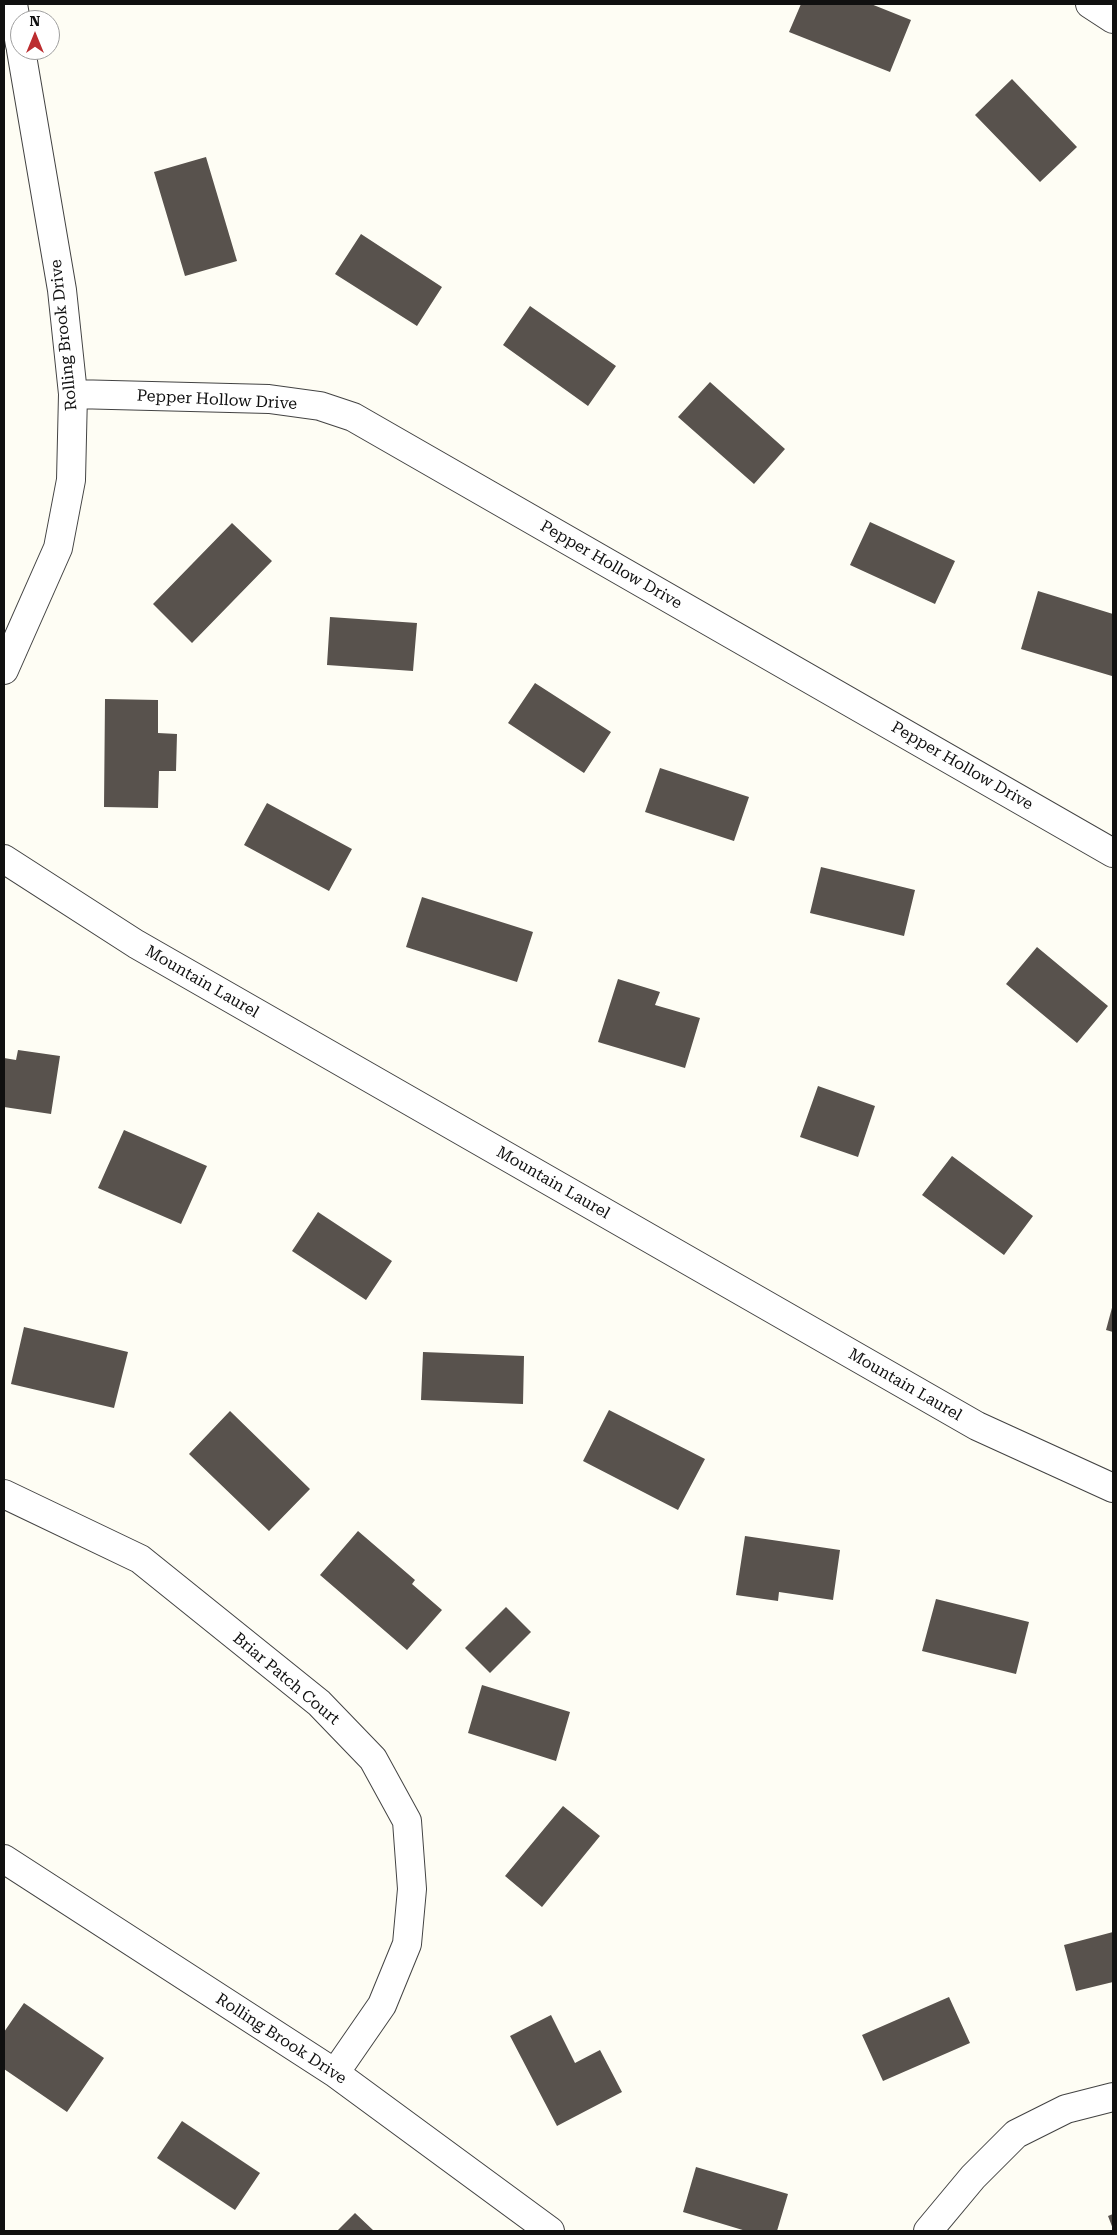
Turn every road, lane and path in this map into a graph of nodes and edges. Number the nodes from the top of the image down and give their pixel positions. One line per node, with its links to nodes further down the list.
1 (1090, 4): 2 (street)
2 (1113, 19)
3 (23, 60): 4 (street, Rolling Brook Drive)
4 (74, 394): 5 (street, Rolling Brook Drive); 6 (street, Pepper Hollow Drive)
5 (4, 670)
6 (1113, 853)
7 (4, 859): 8 (street, Mountain Laurel)
8 (1113, 1488)
9 (4, 1494): 11 (street, Briar Patch Court)
10 (4, 1859): 11 (street, Rolling Brook Drive)
11 (335, 2073): 13 (street, Rolling Brook Drive)
12 (1113, 2097): 14 (street)
13 (550, 2231)
14 (928, 2231)

